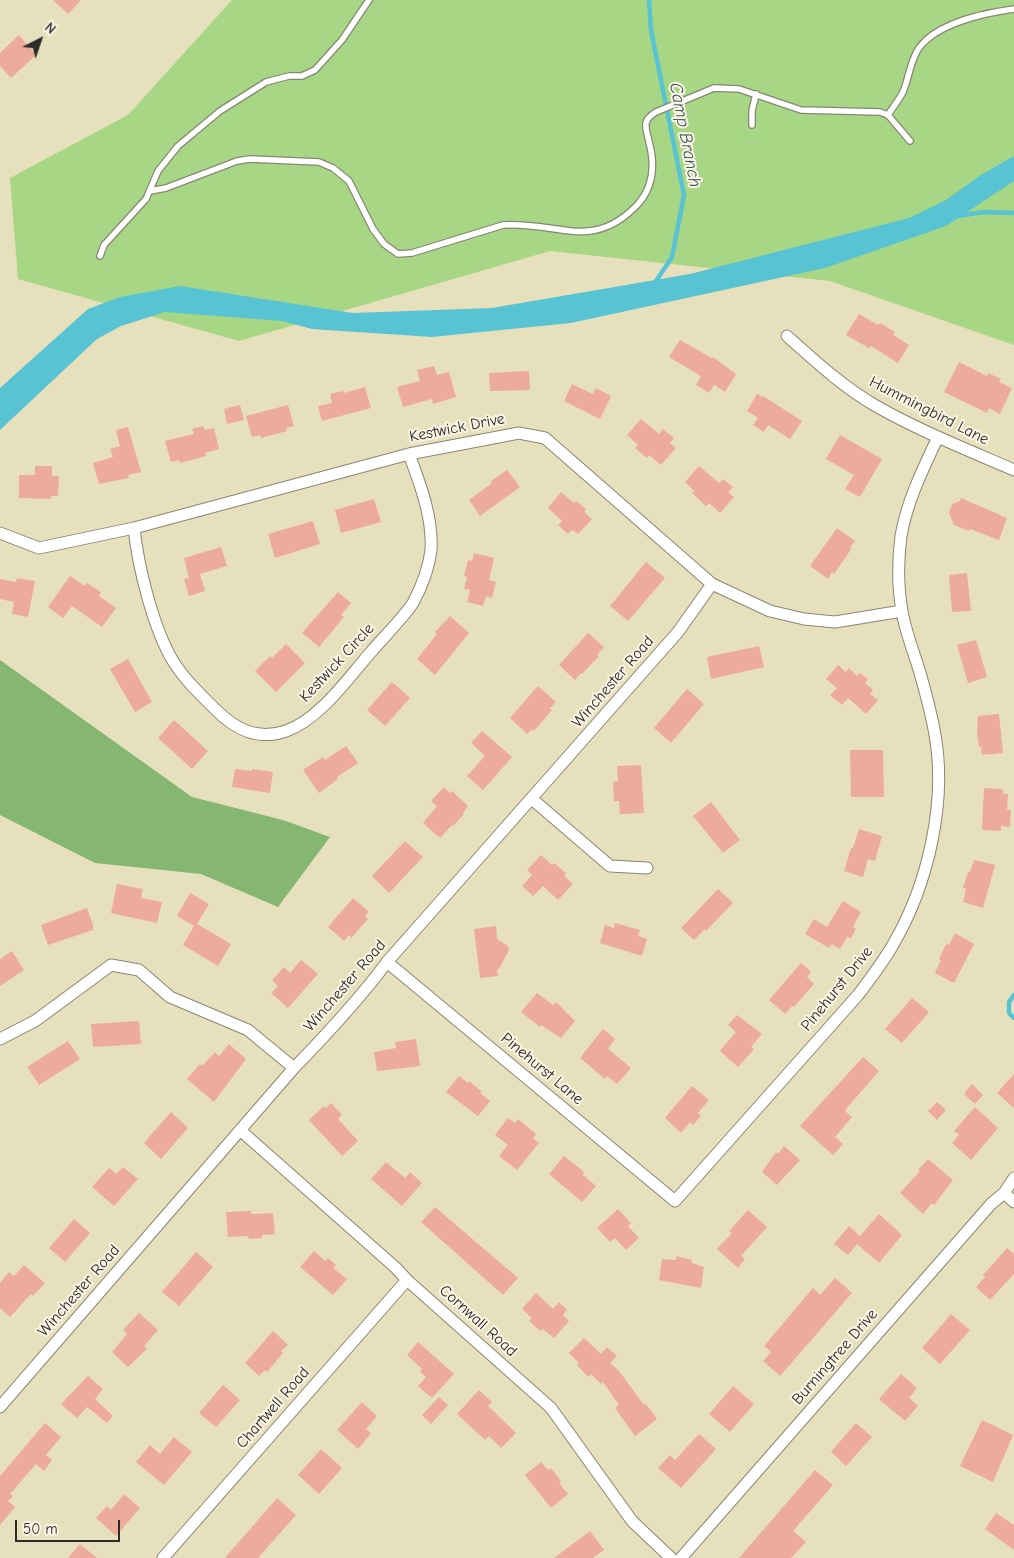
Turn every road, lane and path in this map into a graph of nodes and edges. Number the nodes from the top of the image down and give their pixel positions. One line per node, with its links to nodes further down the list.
1 (369, 0): 7 (lane)
2 (1014, 9): 4 (lane)
3 (756, 94): 4 (lane); 5 (lane); 7 (lane)
4 (888, 114): 6 (lane)
5 (752, 125)
6 (910, 141)
7 (150, 191): 8 (lane)
8 (100, 256)
9 (787, 336): 10 (street, Hummingbird Lane)
10 (938, 437): 12 (street, Hummingbird Lane); 16 (street, Pinehurst Drive)
11 (410, 454): 13 (street, Kestwick Drive); 13 (street, Kestwick Circle); 15 (street, Kestwick Drive)
12 (1014, 470)
13 (134, 528): 14 (street, Kestwick Drive)
14 (0, 533)
15 (712, 584): 16 (street, Kestwick Drive); 17 (street, Winchester Road)
16 (902, 611): 25 (street, Pinehurst Drive)
17 (532, 799): 18 (street); 19 (street, Winchester Road)
18 (647, 868)
19 (387, 962): 21 (street, Winchester Road); 25 (street, Pinehurst Lane)
20 (0, 1039): 21 (street)
21 (294, 1068): 22 (street, Winchester Road)
22 (240, 1130): 27 (street, Cornwall Road); 28 (street, Winchester Road)
23 (1014, 1178): 24 (street, Burningtree Drive)
24 (1004, 1193): 26 (street); 31 (street, Burningtree Drive)
25 (676, 1201)
26 (1014, 1202)
27 (408, 1280): 29 (street, Chartwell Road); 30 (street, Cornwall Road)
28 (0, 1407)
29 (163, 1558)
30 (671, 1558)
31 (681, 1558)

